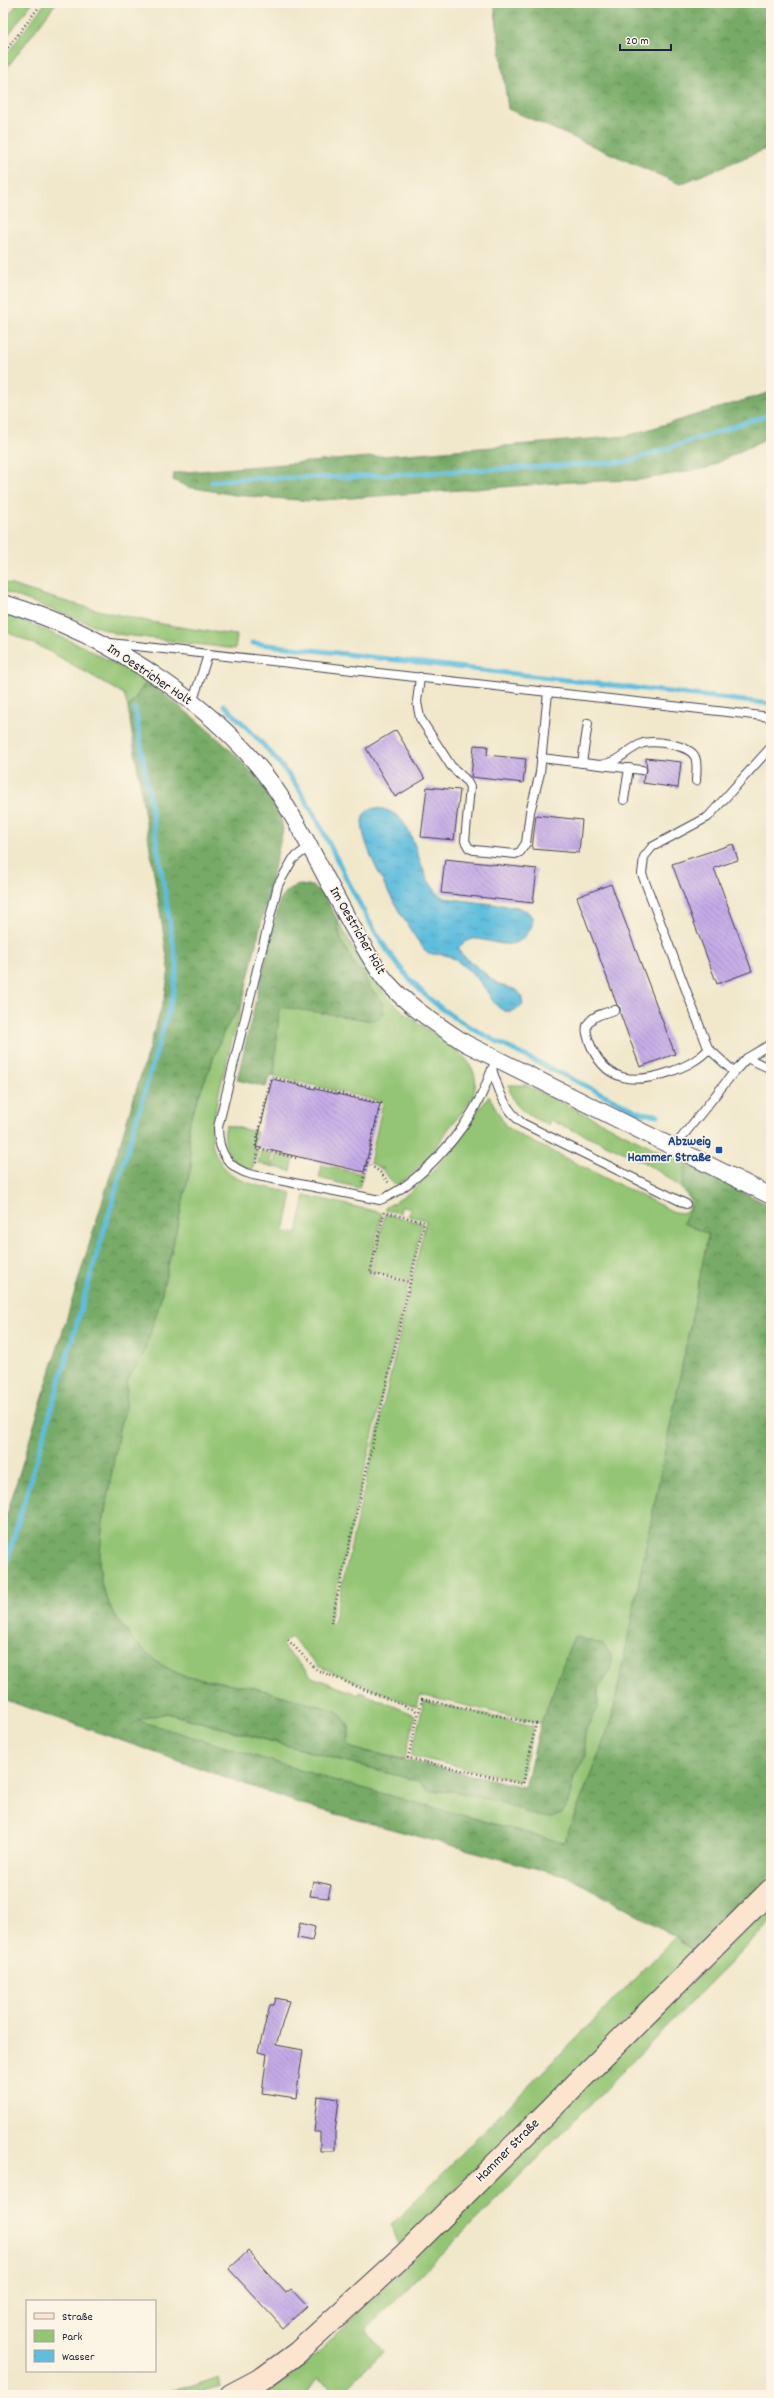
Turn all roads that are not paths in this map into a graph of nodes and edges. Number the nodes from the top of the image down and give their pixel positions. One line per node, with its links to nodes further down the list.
1 (3, 602): 2 (street, Im Oestricher Holt)
2 (101, 642): 3 (lane); 6 (street, Im Oestricher Holt)
3 (208, 655): 4 (lane); 6 (lane)
4 (420, 678): 5 (lane); 10 (lane)
5 (548, 692): 7 (lane); 10 (lane)
6 (192, 703): 17 (street, Im Oestricher Holt)
7 (771, 717)
8 (588, 723): 11 (lane)
9 (771, 747): 20 (lane)
10 (541, 758): 11 (lane)
11 (582, 763): 12 (lane)
12 (600, 765): 13 (lane); 15 (lane)
13 (628, 768): 14 (lane); 16 (lane)
14 (642, 770)
15 (696, 781)
16 (624, 800)
17 (310, 846): 22 (street, Im Oestricher Holt); 22 (lane)
18 (615, 1010): 20 (lane)
19 (771, 1044): 21 (lane)
20 (709, 1049): 24 (lane)
21 (747, 1058): 23 (lane); 24 (lane)
22 (494, 1064): 25 (street, Im Oestricher Holt); 27 (lane)
23 (771, 1069)
24 (734, 1072): 25 (lane)
25 (674, 1147): 26 (street, Im Oestricher Holt)
26 (771, 1196)
27 (686, 1204)
28 (771, 1890): 29 (main road, Hammer Straße)
29 (231, 2395)

